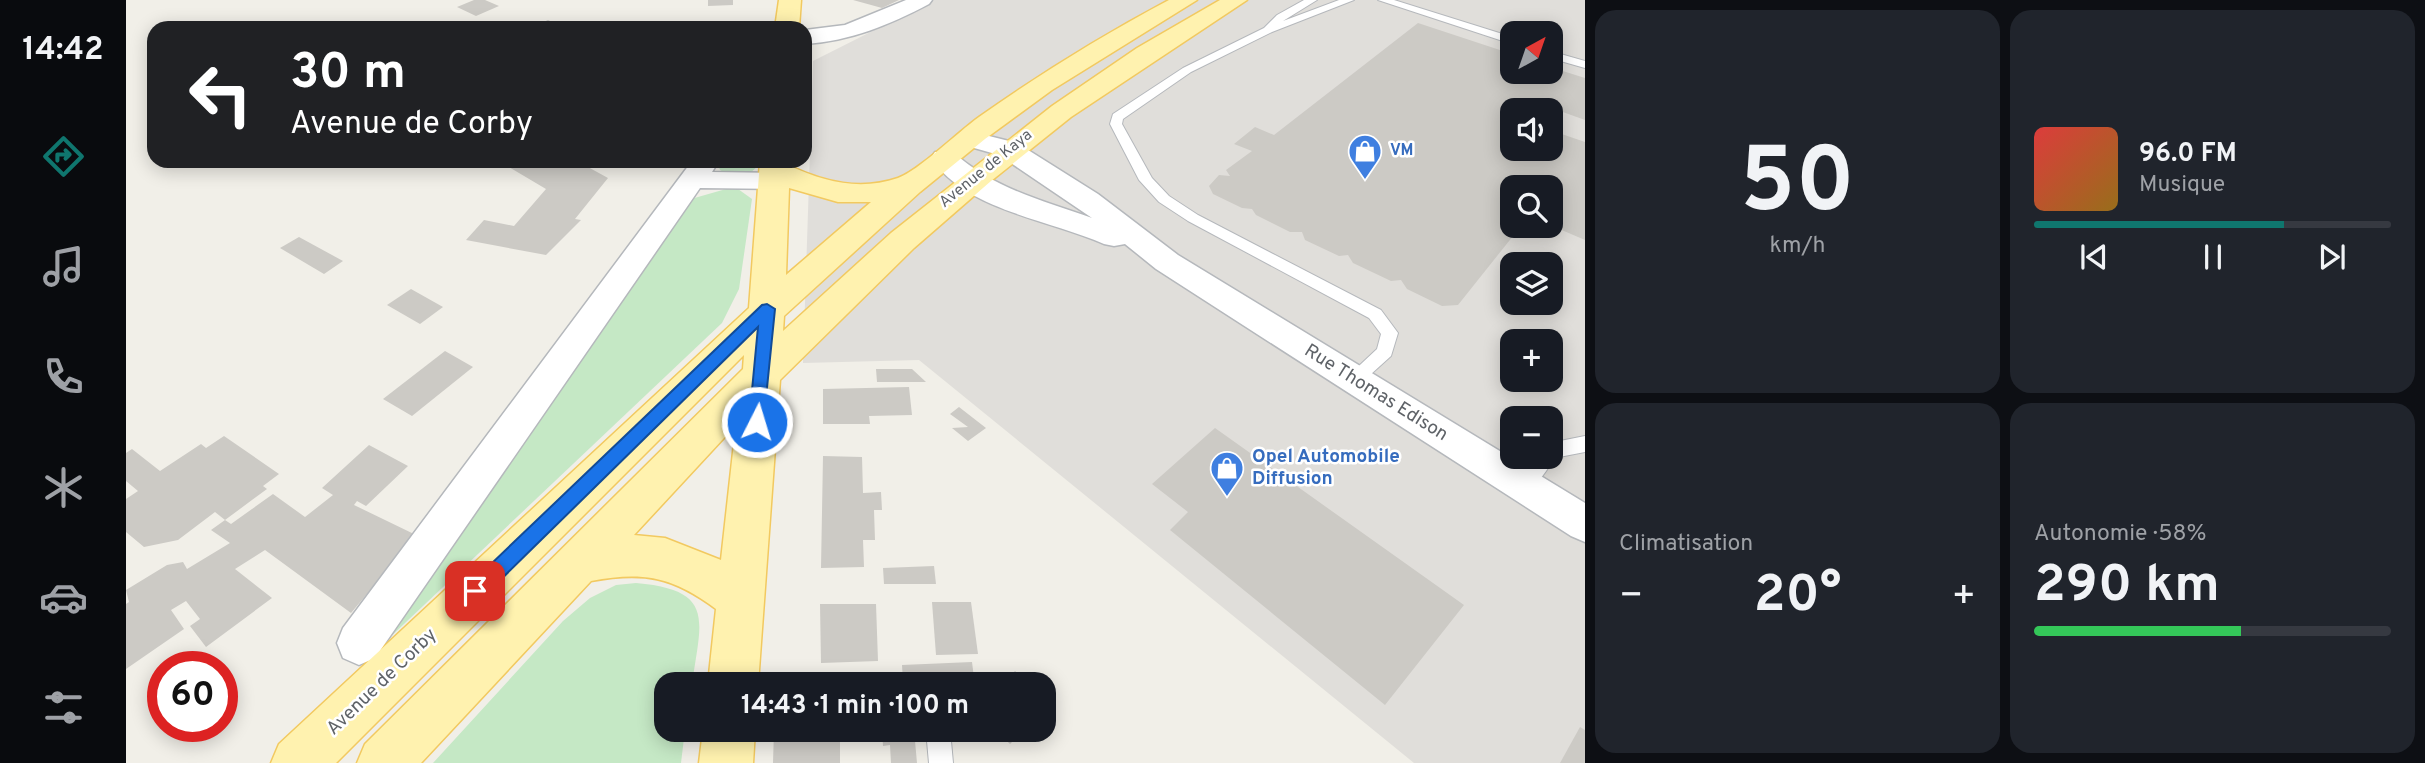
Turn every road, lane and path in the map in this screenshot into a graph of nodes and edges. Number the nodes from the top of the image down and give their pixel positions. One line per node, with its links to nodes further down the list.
1 (790, 0): 8 (main road)
2 (922, 0): 10 (street)
3 (1185, 0): 14 (main road, Avenue de Kaya)
4 (1237, 0): 15 (main road, Avenue de Kaya)
5 (1312, 0): 9 (lane)
6 (1349, 0): 9 (lane)
7 (1383, 0): 11 (lane)
8 (788, 21)
9 (1268, 30): 24 (lane)
10 (812, 36)
11 (1500, 37)
12 (1563, 58): 13 (lane)
13 (1585, 65)
14 (969, 139): 15 (street, Rue Thomas Edison); 16 (main road, Avenue de Kaya)
15 (1008, 149): 19 (main road, Avenue de Kaya); 21 (street, Rue Thomas Edison)
16 (944, 158): 19 (street, Rue Thomas Edison); 20 (main road, Avenue de Kaya)
17 (699, 171): 18 (street); 32 (street)
18 (775, 171): 20 (main road); 22 (main road)
19 (970, 181): 21 (street, Rue Thomas Edison); 23 (main road, Avenue de Kaya)
20 (913, 183): 22 (main road, Avenue de Kaya)
21 (1167, 262): 24 (street, Rue Thomas Edison)
22 (767, 309): 23 (main road); 36 (main road, Avenue de Corby)
23 (762, 372): 30 (main road); 31 (main road)
24 (1354, 379): 28 (street, Rue Thomas Edison)
25 (1585, 444): 26 (lane)
26 (1563, 448)
27 (1535, 469): 28 (lane)
28 (1522, 485): 29 (street, Rue Thomas Edison)
29 (1585, 524)
30 (579, 563): 31 (main road); 37 (main road)
31 (740, 598): 33 (main road)
32 (359, 643)
33 (734, 672)
34 (728, 742): 38 (main road)
35 (939, 742): 39 (lane)
36 (298, 763)
37 (384, 763)
38 (726, 763)
39 (941, 763)

